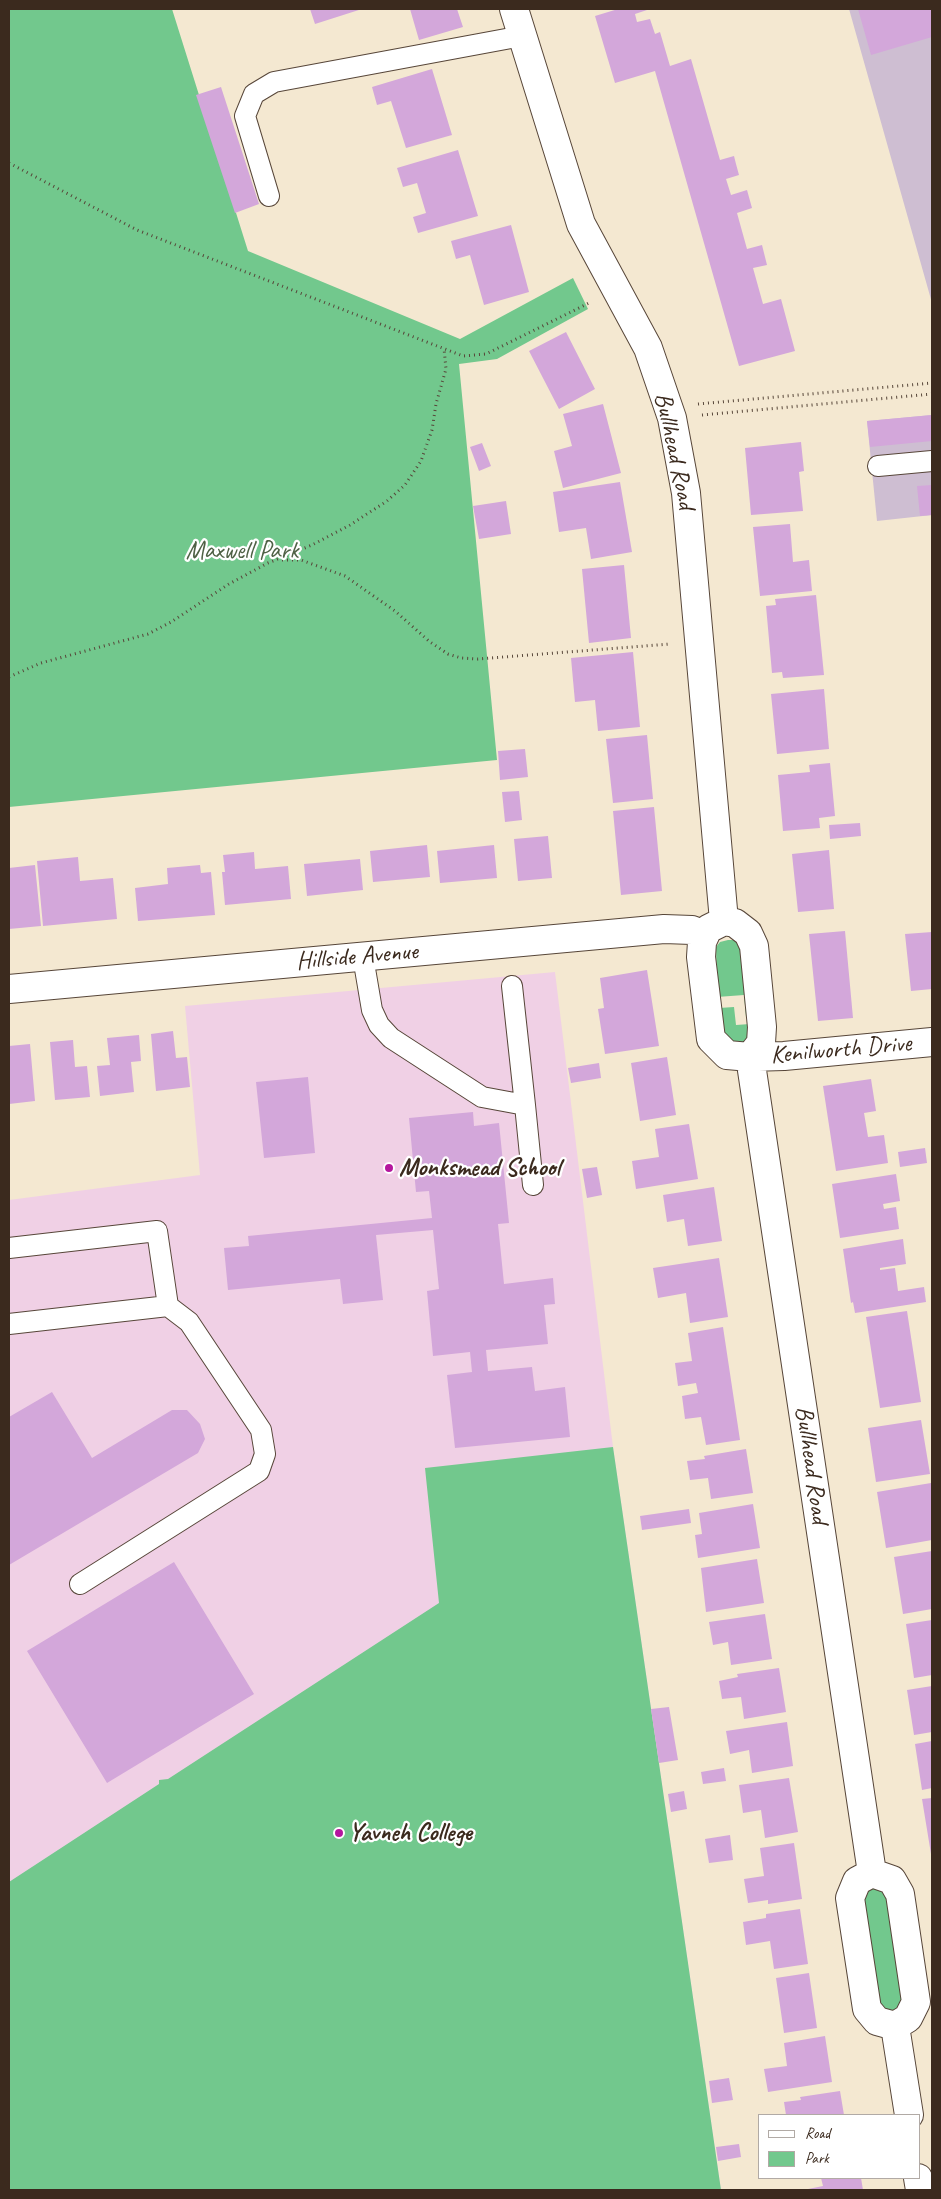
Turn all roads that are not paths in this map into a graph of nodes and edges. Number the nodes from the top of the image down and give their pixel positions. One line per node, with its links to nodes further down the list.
1 (514, 9): 2 (street, Bullhead Road)
2 (522, 36): 3 (lane); 6 (street, Bullhead Road)
3 (269, 196)
4 (932, 461): 5 (lane)
5 (878, 466)
6 (715, 928): 7 (street, Hillside Avenue); 11 (street, Bullhead Road); 11 (street)
7 (363, 957): 9 (street, Hillside Avenue); 12 (lane)
8 (512, 986): 12 (lane)
9 (9, 989)
10 (932, 1042): 11 (street, Kenilworth Drive)
11 (750, 1057): 18 (street, Bullhead Road)
12 (525, 1105): 13 (lane)
13 (534, 1184)
14 (9, 1248): 15 (lane)
15 (168, 1306): 16 (lane); 17 (lane)
16 (9, 1324)
17 (80, 1584)
18 (872, 1873): 19 (street); 19 (street)
19 (895, 2026): 20 (street)
20 (909, 2114)

